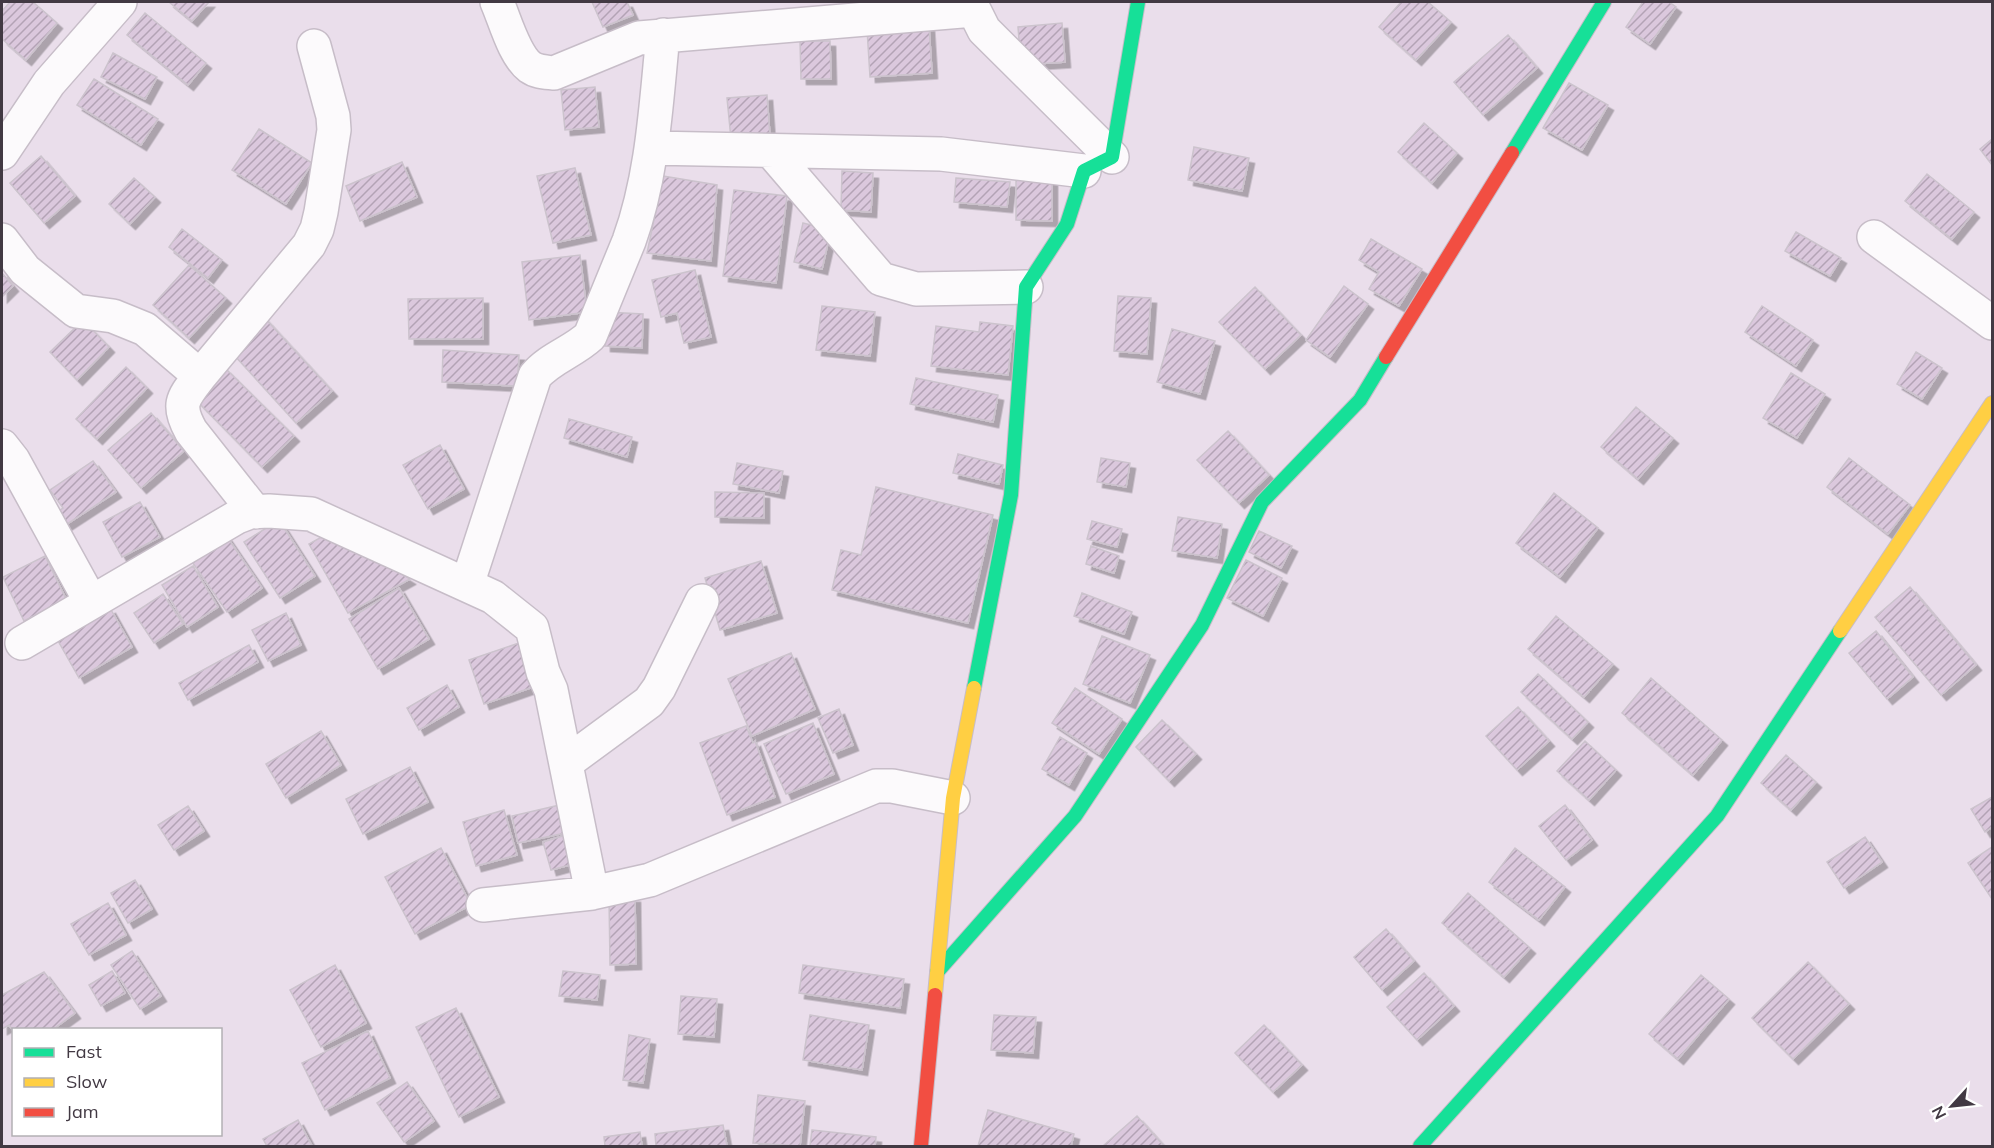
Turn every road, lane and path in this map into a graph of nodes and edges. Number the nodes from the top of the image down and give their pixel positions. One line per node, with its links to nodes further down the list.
1 (120, 2): 10 (street)
2 (497, 2): 6 (street)
3 (1138, 2): 11 (street)
4 (1604, 2): 28 (street)
5 (971, 6): 6 (street); 11 (street)
6 (663, 35): 8 (street)
7 (314, 46): 16 (street)
8 (651, 148): 9 (street); 20 (street)
9 (771, 151): 11 (street); 14 (street)
10 (2, 153)
11 (1098, 164): 14 (street)
12 (1874, 237): 15 (street)
13 (2, 240): 16 (street)
14 (1026, 287): 25 (street)
15 (1992, 323)
16 (200, 376): 19 (street)
17 (1992, 403): 30 (street)
18 (2, 446): 22 (street)
19 (262, 512): 20 (street); 22 (street)
20 (467, 585): 24 (street)
21 (702, 601): 24 (street)
22 (91, 602): 23 (street)
23 (22, 643)
24 (566, 763): 26 (street)
25 (952, 798): 26 (street); 28 (street)
26 (592, 892): 27 (street)
27 (483, 905)
28 (937, 972): 29 (street)
29 (921, 1146)
30 (1420, 1146)

